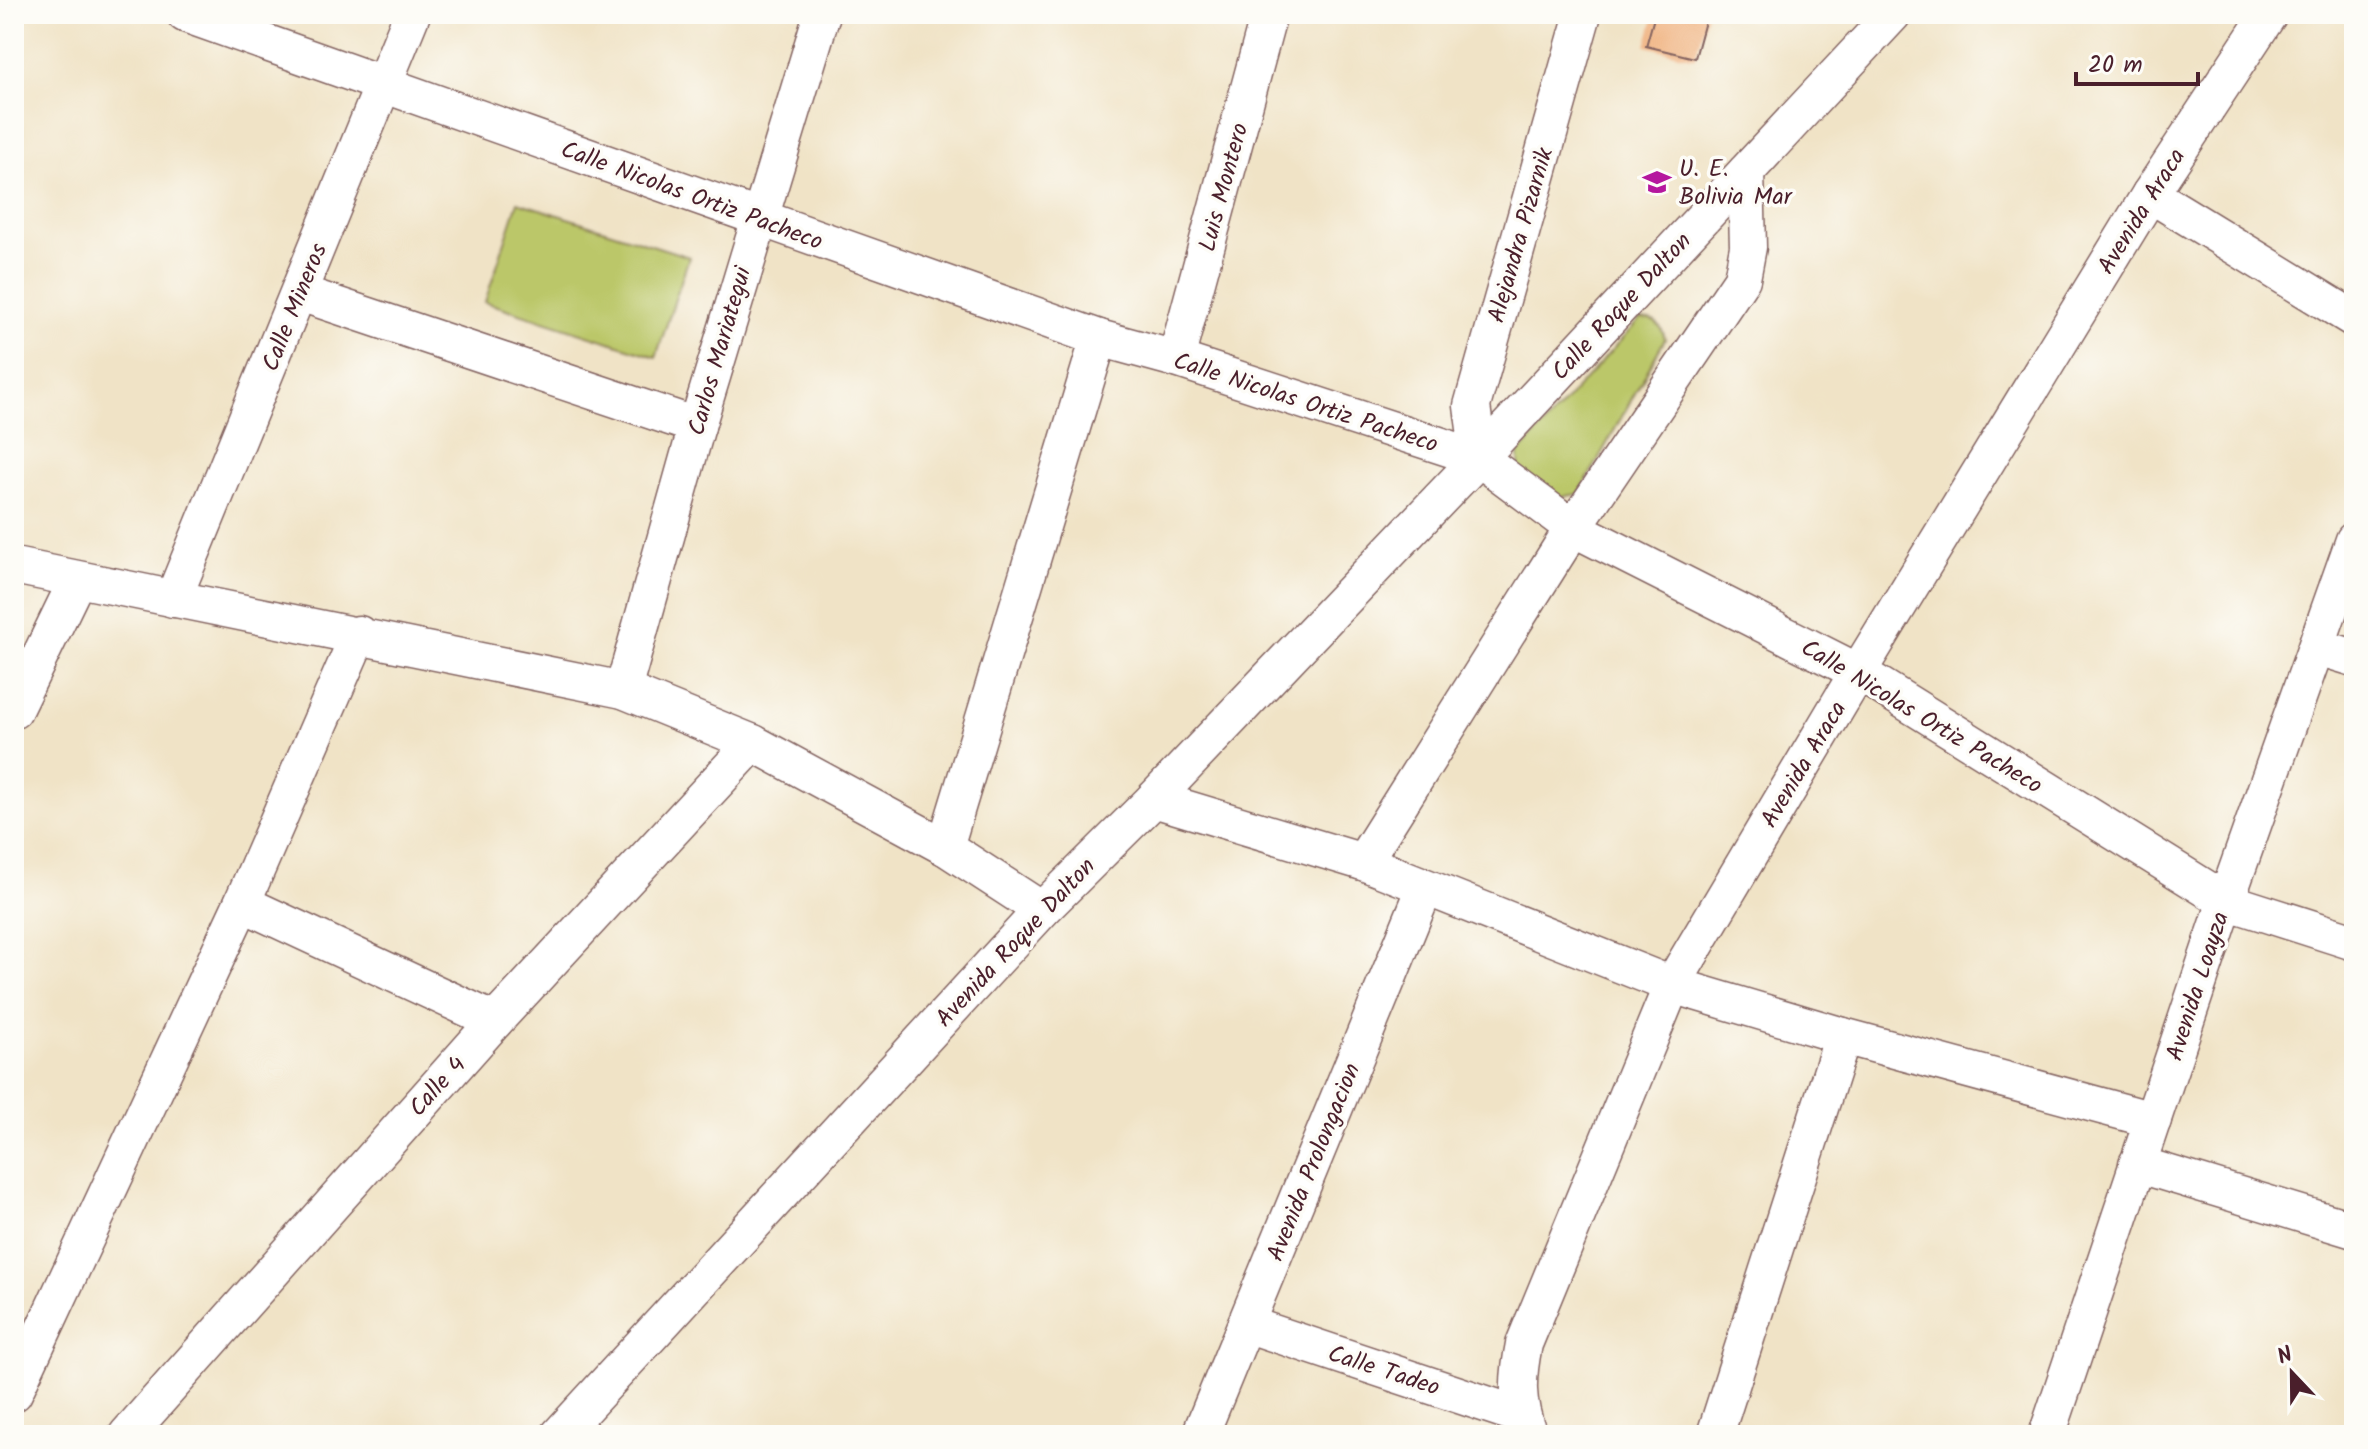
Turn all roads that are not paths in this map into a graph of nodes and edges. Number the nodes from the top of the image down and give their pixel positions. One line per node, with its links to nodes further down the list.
1 (185, 14): 8 (street, Calle Nicolas Ortiz Pacheco)
2 (412, 14): 8 (street, Calle Mineros)
3 (822, 14): 11 (street, Carlos Mariategui)
4 (1269, 14): 15 (street, Luis Montero)
5 (1583, 14): 17 (street, Alejandra Pizarnik)
6 (1893, 14): 9 (street, Calle Roque Dalton)
7 (2269, 14): 10 (street, Avenida Araca)
8 (383, 84): 11 (street, Calle Nicolas Ortiz Pacheco); 12 (street, Calle Mineros)
9 (1746, 172): 17 (street, Calle Roque Dalton); 18 (street)
10 (2150, 194): 13 (street); 26 (street, Avenida Araca)
11 (758, 219): 14 (street, Calle Nicolas Ortiz Pacheco); 16 (street, Carlos Mariategui)
12 (300, 293): 16 (street); 22 (street, Calle Mineros)
13 (2354, 319)
14 (1099, 338): 15 (street, Calle Nicolas Ortiz Pacheco); 31 (street)
15 (1176, 359): 17 (street, Calle Nicolas Ortiz Pacheco)
16 (697, 426): 27 (street, Carlos Mariategui)
17 (1479, 458): 18 (street, Calle Nicolas Ortiz Pacheco); 30 (street, Avenida Roque Dalton)
18 (1573, 528): 26 (street, Calle Nicolas Ortiz Pacheco); 32 (street)
19 (2354, 540): 24 (street, Avenida Loayza)
20 (14, 566): 21 (street)
21 (77, 580): 22 (street); 28 (street)
22 (173, 599): 23 (street)
23 (359, 634): 27 (street); 35 (street)
24 (2318, 647): 25 (street); 34 (street, Avenida Loayza)
25 (2354, 658)
26 (1858, 672): 34 (street, Calle Nicolas Ortiz Pacheco); 38 (street, Avenida Araca)
27 (623, 690): 29 (street)
28 (14, 710)
29 (753, 743): 31 (street); 39 (street, Calle 4)
30 (1154, 799): 32 (street); 36 (street, Avenida Roque Dalton)
31 (945, 847): 36 (street)
32 (1363, 862): 33 (street)
33 (1425, 888): 38 (street); 44 (street, Avenida Prolongacion)
34 (2226, 901): 37 (street, Calle Nicolas Ortiz Pacheco); 41 (street, Avenida Loayza)
35 (242, 903): 39 (street); 45 (street)
36 (1042, 910): 49 (street, Avenida Roque Dalton)
37 (2354, 942)
38 (1672, 985): 40 (street); 46 (street, Avenida Araca)
39 (495, 1021): 48 (street, Calle 4)
40 (1843, 1036): 41 (street); 51 (street)
41 (2153, 1120): 42 (street, Avenida Loayza)
42 (2137, 1164): 43 (street); 47 (street, Avenida Loayza)
43 (2354, 1230)
44 (1246, 1324): 46 (street, Calle Tadeo); 50 (street, Avenida Prolongacion)
45 (14, 1393)
46 (1525, 1425)
47 (2052, 1434)
48 (127, 1435)
49 (559, 1435)
50 (1200, 1435)
51 (1715, 1435)

